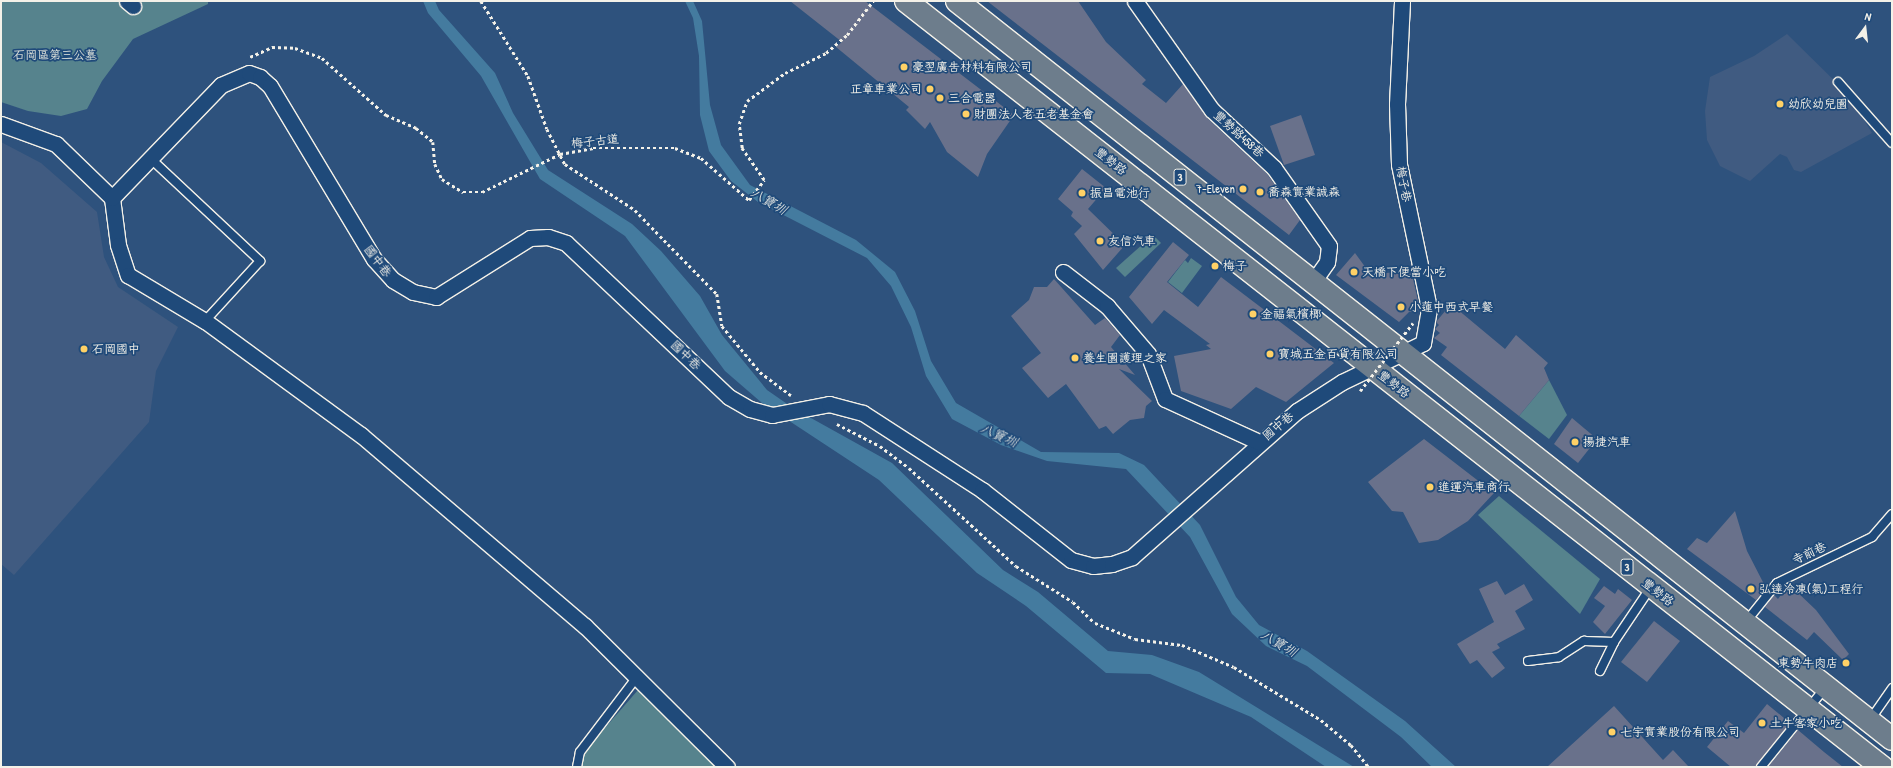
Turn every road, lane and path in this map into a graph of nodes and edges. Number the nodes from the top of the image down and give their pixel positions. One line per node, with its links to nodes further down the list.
1 (872, 1): 6 (path, 梅子古道)
2 (906, 1): 17 (main road, 豐勢路 / 3)
3 (957, 1): 13 (main road, 3)
4 (1135, 1): 13 (street, 豐勢路458巷)
5 (1402, 1): 16 (street, 梅子巷)
6 (235, 76): 10 (street); 19 (street, 國中巷)
7 (1838, 82): 9 (lane)
8 (1, 124): 11 (street)
9 (1892, 143)
10 (150, 158): 11 (street); 14 (lane)
11 (112, 198): 14 (street)
12 (1063, 272): 19 (street)
13 (1313, 282): 16 (main road, 3)
14 (205, 322): 26 (street)
15 (1413, 323): 18 (path, bridge)
16 (1404, 354): 17 (street, 梅子巷); 22 (main road, 3)
17 (1372, 367): 19 (street, 國中巷); 21 (main road, 豐勢路 / 3)
18 (1360, 391)
19 (1259, 442)
20 (1892, 513): 22 (lane, 寺前巷)
21 (1652, 587): 23 (lane); 29 (main road, 豐勢路 / 3)
22 (1745, 623): 27 (main road, 3)
23 (1614, 642): 24 (lane); 25 (lane)
24 (1528, 661)
25 (1600, 671)
26 (637, 677): 32 (lane); 33 (street)
27 (1826, 687): 29 (lane); 30 (main road, 3)
28 (1892, 688): 30 (lane)
29 (1807, 708): 34 (lane); 35 (main road, 豐勢路 / 3)
30 (1869, 721): 31 (main road, 3)
31 (1892, 739)
32 (577, 767)
33 (728, 767)
34 (1761, 767)
35 (1882, 767)

